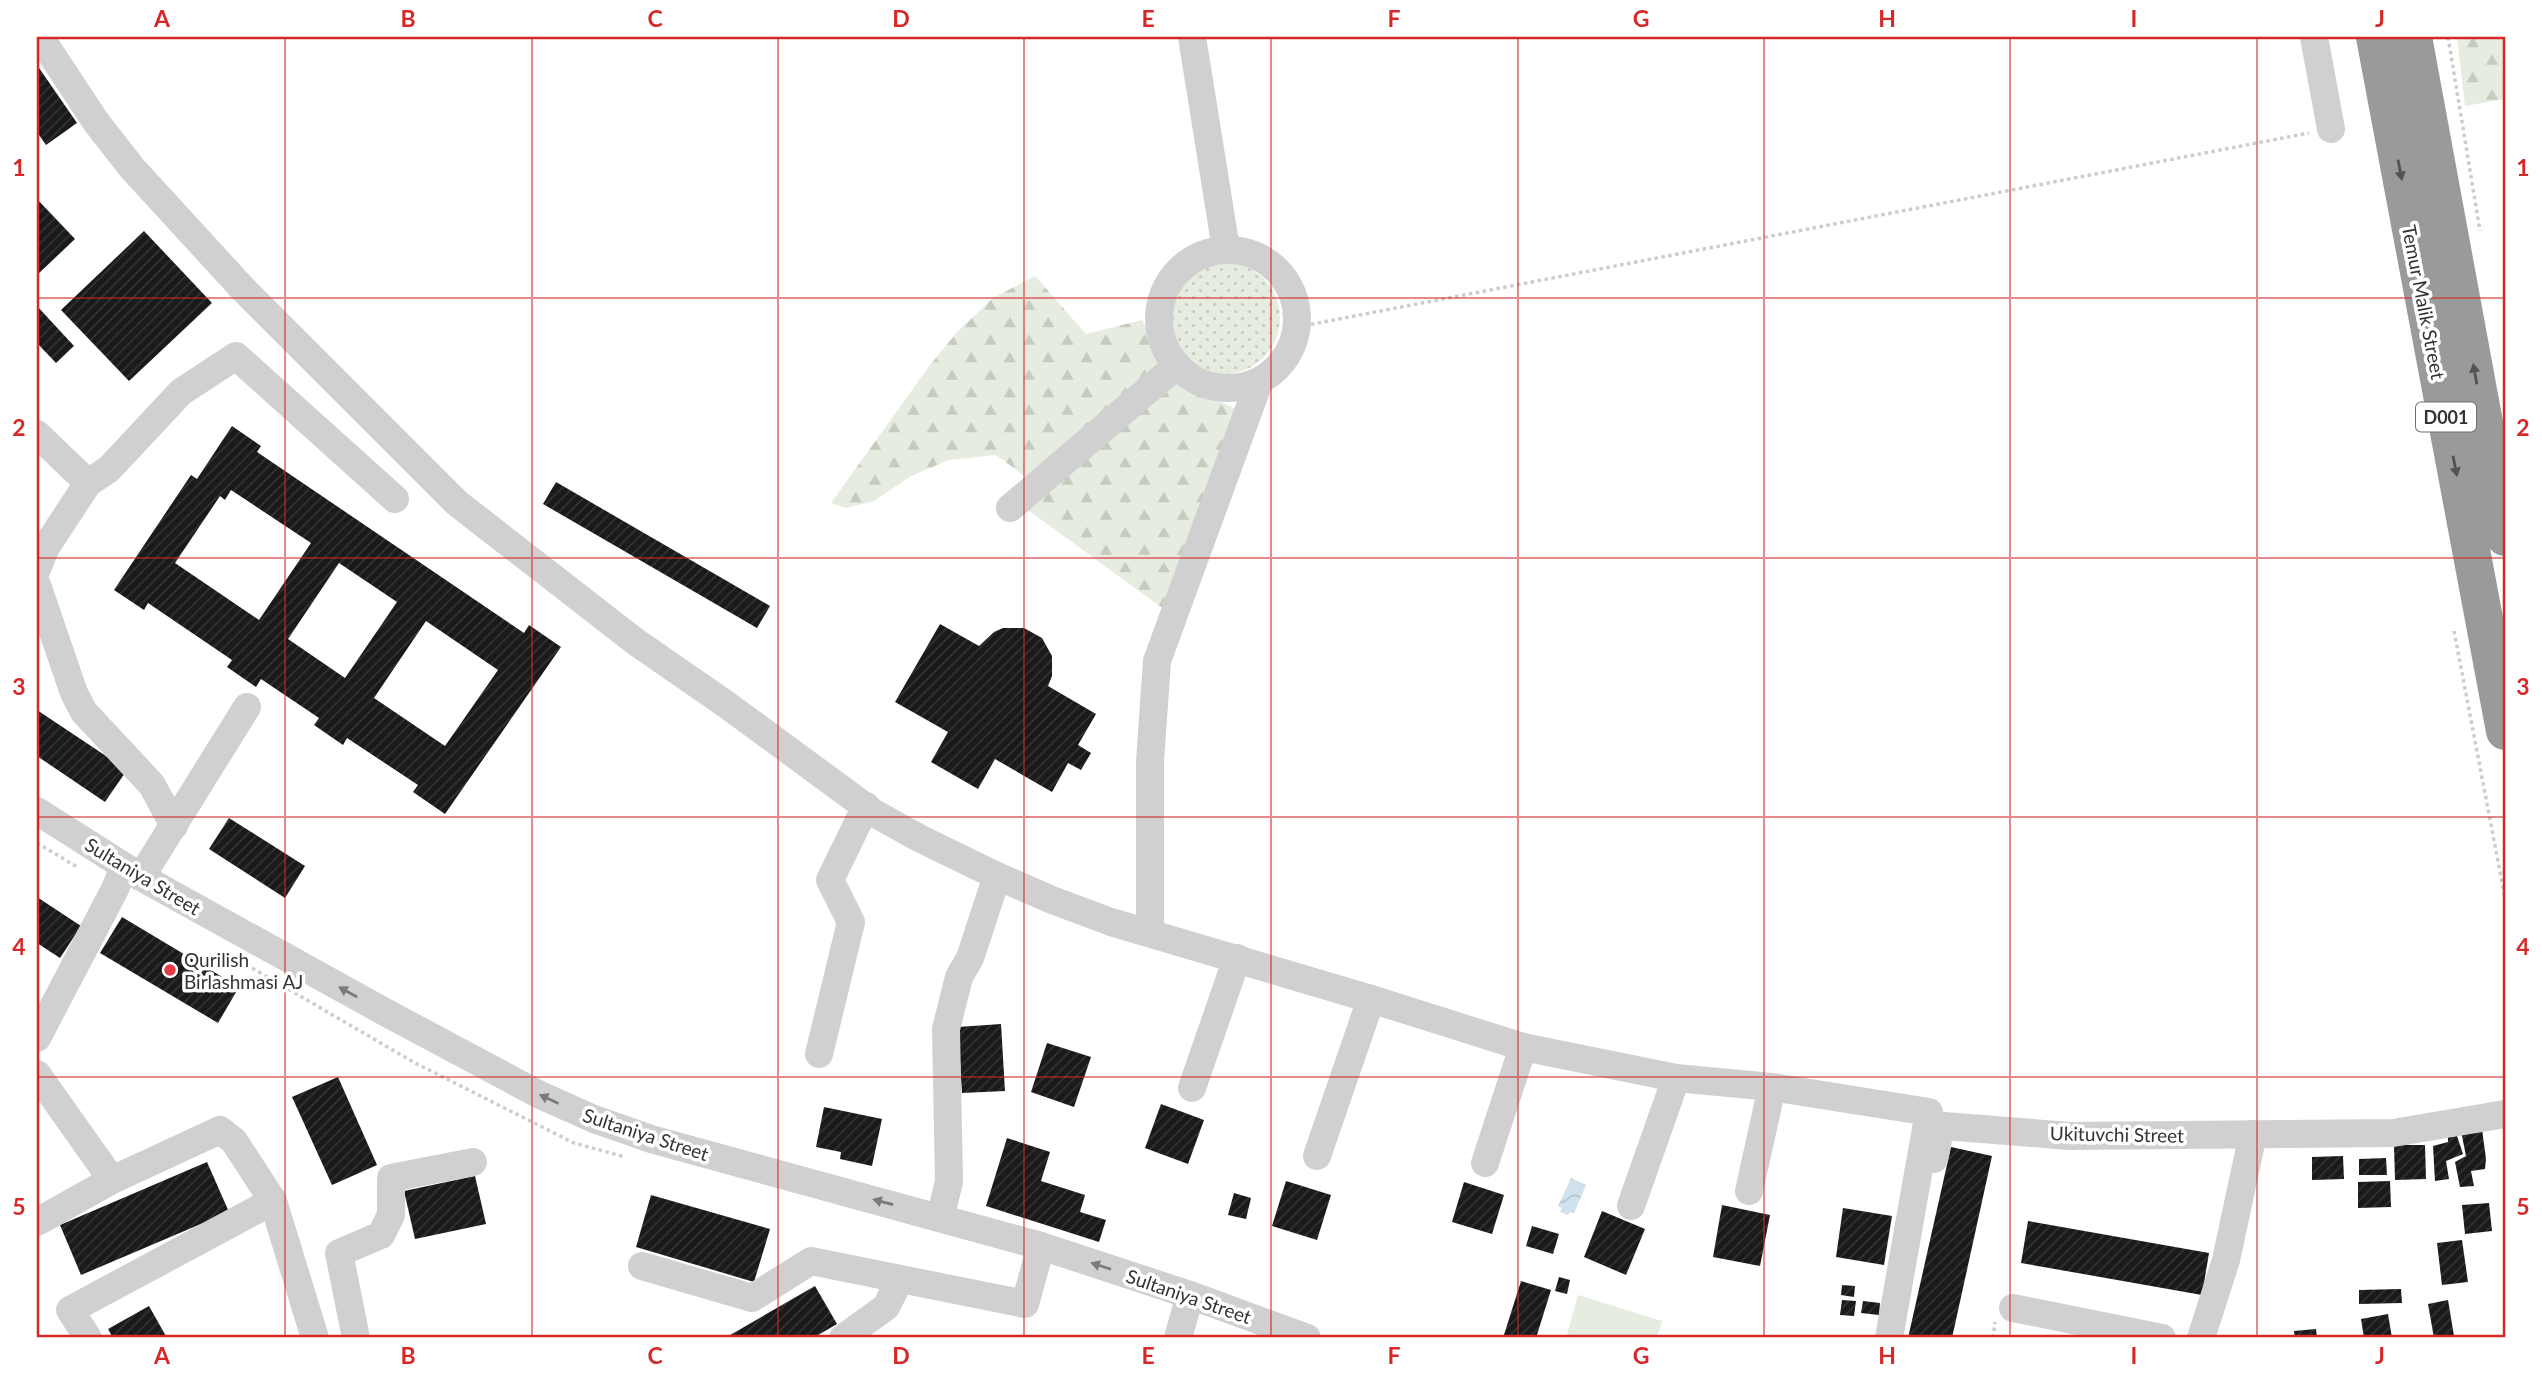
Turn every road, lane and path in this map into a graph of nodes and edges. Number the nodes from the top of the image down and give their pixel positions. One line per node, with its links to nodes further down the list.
1 (40, 37): 23 (street)
2 (1192, 37): 9 (street)
3 (2314, 37): 8 (street)
4 (2375, 37): 7 (highway, Temur Malik Street / D001)
5 (2413, 37): 6 (highway, Temur Malik Street / D001)
6 (2424, 97): 7 (highway); 17 (highway, Temur Malik Street / D001, one-way to 6)
7 (2387, 103): 22 (highway, Temur Malik Street / D001, one-way to 22)
8 (2331, 129): 10 (path)
9 (1226, 249): 10 (street); 11 (street)
10 (1297, 327): 12 (street)
11 (1176, 366): 12 (street); 16 (street)
12 (1259, 382): 29 (street)
13 (37, 434): 14 (street)
14 (88, 483): 15 (street); 18 (street)
15 (395, 499)
16 (1010, 508)
17 (2505, 537)
18 (37, 569)
19 (37, 585): 25 (street)
20 (2454, 631): 28 (path)
21 (247, 707): 25 (street)
22 (2505, 732)
23 (866, 806): 27 (street); 34 (street)
24 (37, 811): 26 (street, Sultаniya Street)
25 (174, 826): 26 (street)
26 (133, 872): 32 (street); 48 (street, Sultаniya Street, one-way to 26)
27 (997, 876): 29 (street); 48 (street)
28 (2505, 898)
29 (1150, 933): 30 (street)
30 (1237, 958): 31 (street); 38 (street)
31 (1371, 999): 33 (street); 41 (street)
32 (37, 1038)
33 (1523, 1047): 36 (street); 43 (street)
34 (819, 1054)
35 (37, 1074): 44 (street)
36 (1676, 1078): 37 (street); 47 (street)
37 (1772, 1087): 45 (street); 61 (street)
38 (1192, 1088)
39 (2505, 1114): 40 (street, Ukituvchi Street)
40 (2253, 1135): 62 (street, Ukituvchi Street); 64 (street)
41 (1317, 1156)
42 (473, 1162): 57 (street)
43 (1485, 1163)
44 (112, 1180): 46 (street); 49 (street)
45 (1749, 1191)
46 (273, 1200): 55 (street); 56 (street)
47 (1631, 1206)
48 (940, 1218): 50 (street, Sultаniya Street)
49 (37, 1222)
50 (1041, 1246): 52 (street); 53 (street, Sultаniya Street, one-way to 50)
51 (642, 1266): 52 (street)
52 (900, 1279): 58 (street)
53 (1189, 1295): 59 (street); 60 (street, Sultаniya Street)
54 (2013, 1308): 63 (street)
55 (88, 1338)
56 (315, 1338)
57 (356, 1338)
58 (843, 1338)
59 (1178, 1338)
60 (1307, 1338)
61 (1889, 1338)
62 (1903, 1338)
63 (2162, 1338)
64 (2201, 1338)

